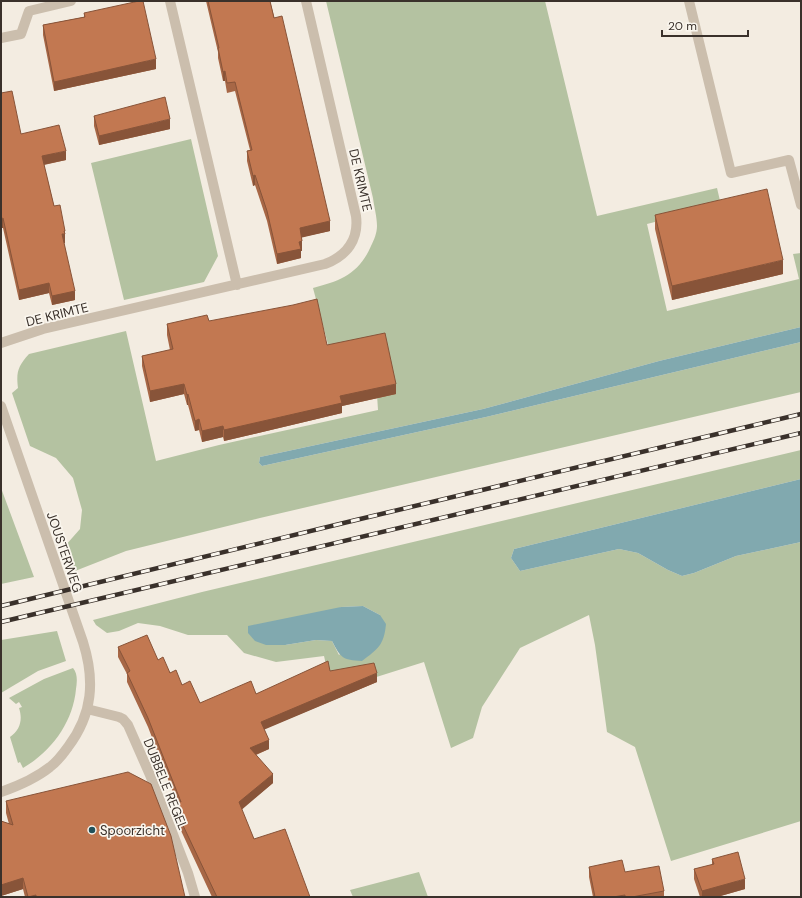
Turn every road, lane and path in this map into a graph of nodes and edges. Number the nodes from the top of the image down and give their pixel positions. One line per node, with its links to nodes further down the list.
1 (71, 1): 5 (street)
2 (170, 1): 7 (street)
3 (306, 1): 7 (street, DE KRIMTE)
4 (688, 1): 6 (street)
5 (1, 38)
6 (801, 205)
7 (237, 285): 8 (street, DE KRIMTE)
8 (1, 343)
9 (1, 406): 10 (street, JOUSTERWEG)
10 (86, 708): 11 (street, JOUSTERWEG); 12 (street, DUBBELE REGEL)
11 (1, 792)
12 (195, 897)

